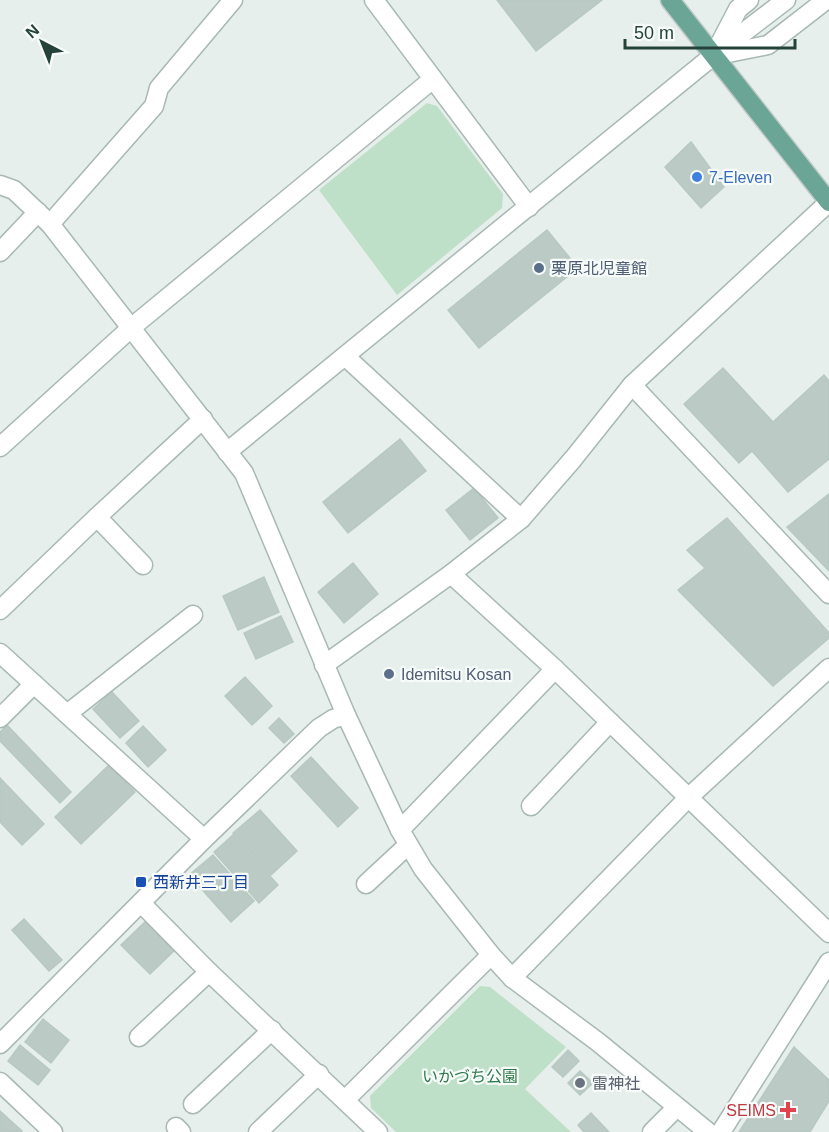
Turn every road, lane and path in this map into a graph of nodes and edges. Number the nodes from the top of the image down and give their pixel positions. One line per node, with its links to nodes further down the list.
1 (233, 0): 12 (street)
2 (374, 0): 8 (street)
3 (670, 0): 7 (main road)
4 (749, 0): 7 (street)
5 (786, 0): 7 (street)
6 (826, 0): 7 (street)
7 (714, 56): 10 (main road); 11 (street)
8 (434, 79): 11 (street); 14 (street)
9 (0, 185): 12 (street)
10 (829, 202): 16 (street)
11 (529, 207): 15 (street)
12 (44, 218): 13 (street); 14 (street)
13 (0, 252)
14 (132, 327): 17 (street); 18 (street)
15 (345, 357): 19 (street); 21 (street)
16 (632, 385): 21 (street); 24 (street)
17 (203, 419): 19 (street); 20 (street)
18 (0, 447)
19 (228, 452): 28 (street)
20 (97, 517): 22 (street); 25 (street)
21 (521, 519): 23 (street)
22 (143, 565)
23 (451, 574): 28 (street); 30 (street)
24 (829, 594)
25 (0, 610)
26 (193, 615): 32 (street)
27 (0, 653): 31 (street)
28 (324, 665): 33 (street)
29 (829, 668): 36 (street)
30 (555, 669): 35 (street); 38 (street)
31 (34, 684): 32 (street); 34 (street)
32 (67, 714): 39 (street)
33 (346, 715): 38 (street); 39 (street)
34 (0, 718)
35 (610, 722): 36 (street); 37 (street)
36 (689, 796): 42 (street); 46 (street)
37 (531, 806)
38 (404, 838): 40 (street); 43 (street)
39 (204, 839): 41 (street)
40 (366, 884)
41 (141, 903): 45 (street); 49 (street)
42 (829, 933)
43 (491, 955): 46 (street); 52 (street)
44 (829, 962): 60 (street)
45 (209, 972): 47 (street); 48 (street)
46 (512, 978): 54 (street)
47 (273, 1030): 50 (street); 53 (street)
48 (139, 1037)
49 (0, 1044)
50 (319, 1074): 52 (street); 56 (street)
51 (0, 1082): 55 (street)
52 (345, 1100): 57 (street)
53 (193, 1104)
54 (677, 1107): 58 (street); 59 (street)
55 (53, 1132)
56 (258, 1132)
57 (378, 1132)
58 (652, 1132)
59 (708, 1132)
60 (721, 1132)

